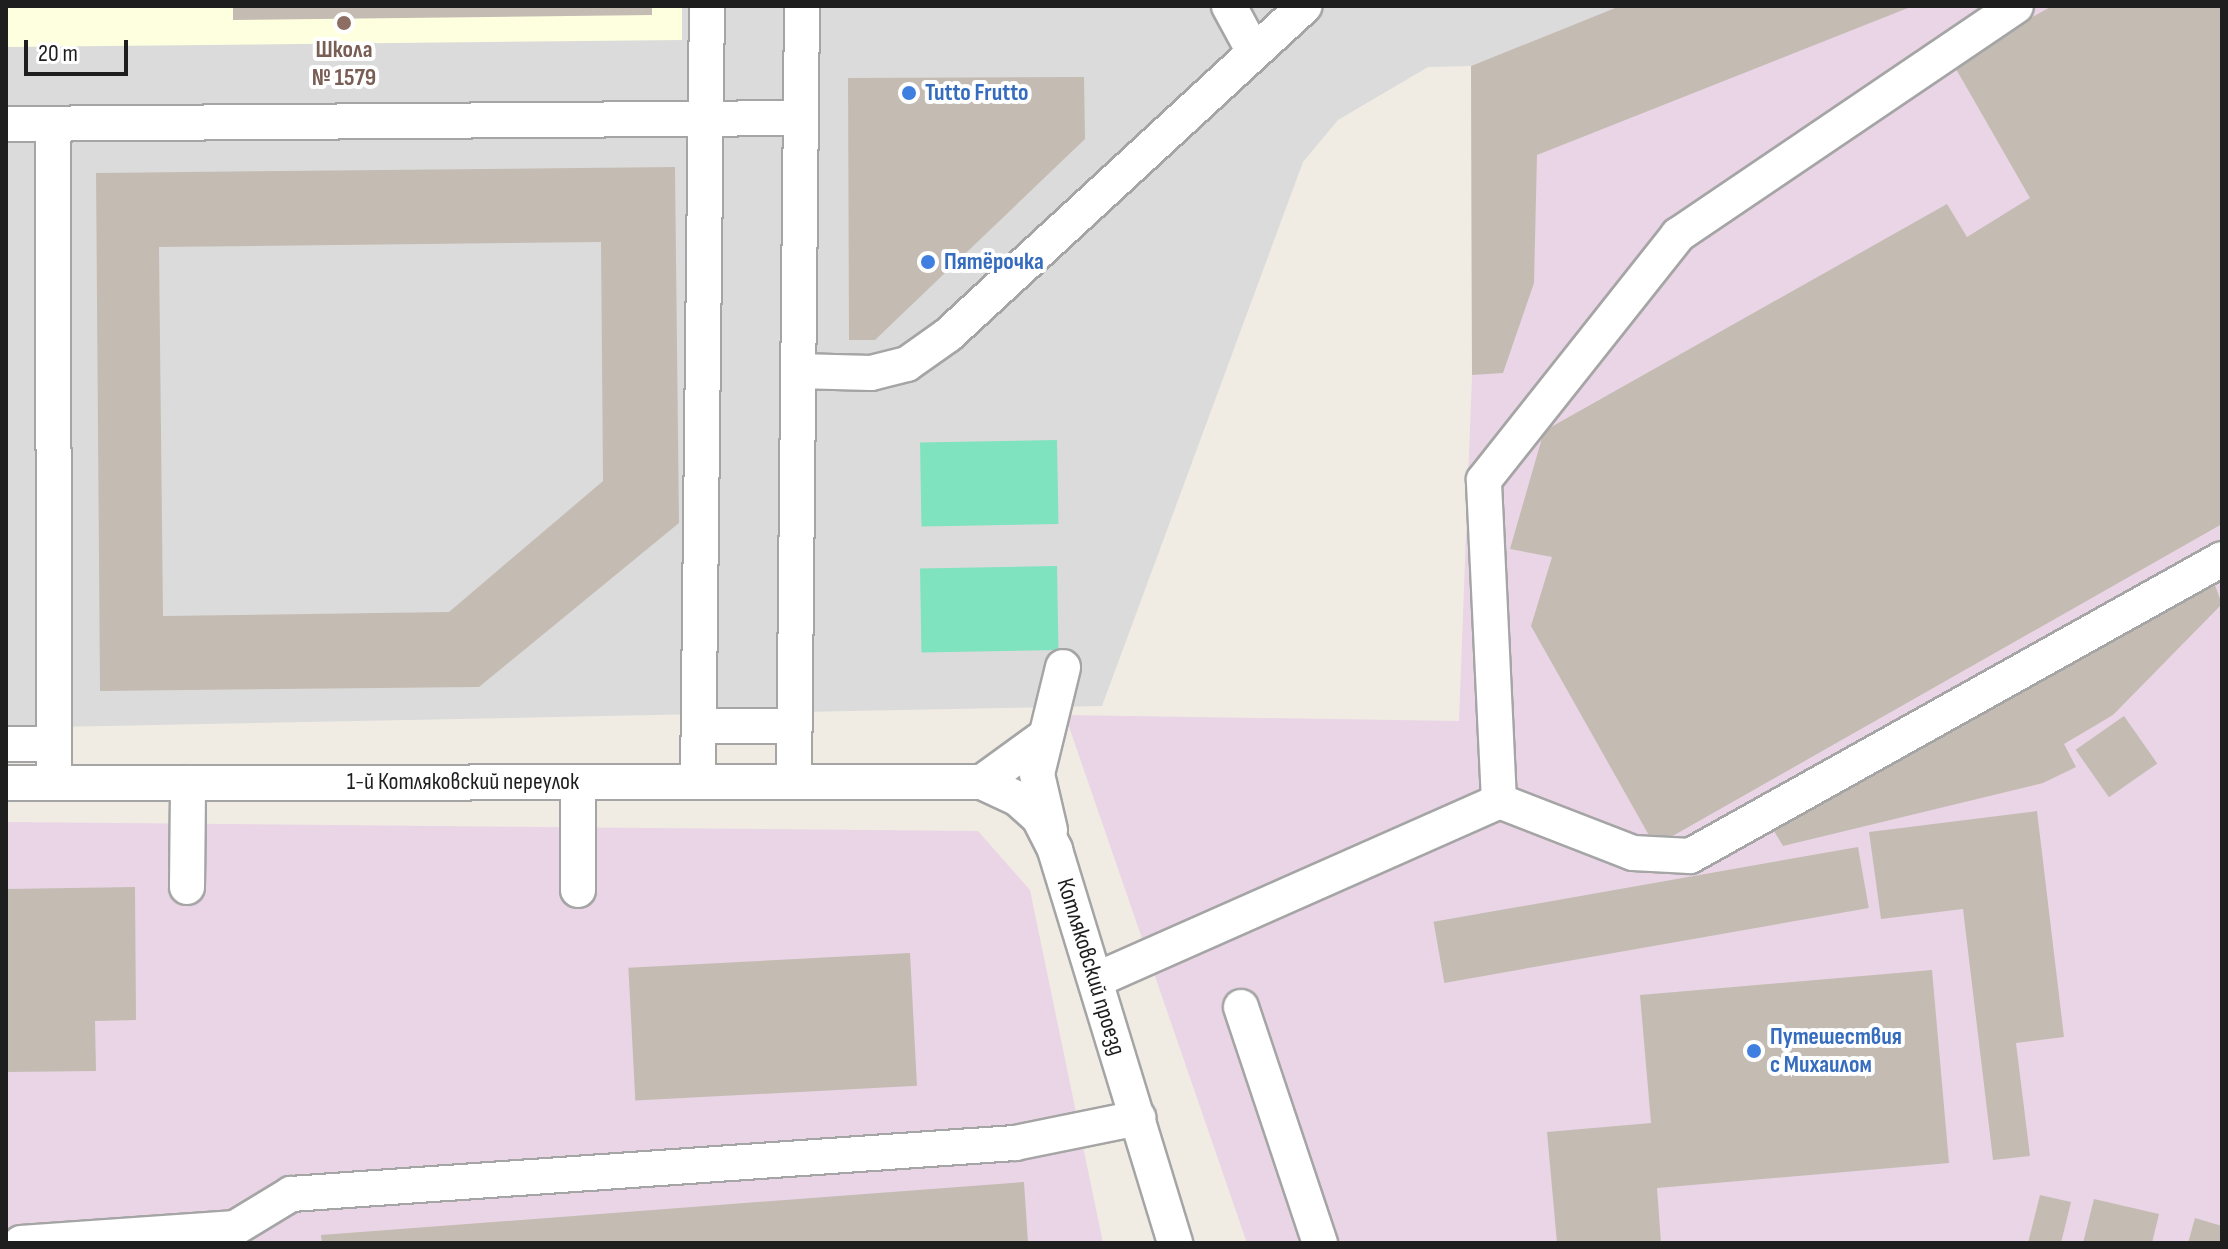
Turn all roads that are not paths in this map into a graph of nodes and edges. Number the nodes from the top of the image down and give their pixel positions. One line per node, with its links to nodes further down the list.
1 (707, 6): 7 (street)
2 (802, 6): 8 (street)
3 (1229, 6): 6 (street)
4 (1304, 6): 6 (street)
5 (2016, 6): 27 (street)
6 (1254, 52): 11 (street)
7 (706, 117): 8 (street); 10 (street); 14 (street)
8 (801, 118): 11 (street)
9 (6, 124): 10 (street)
10 (53, 124): 18 (street)
11 (798, 371): 15 (street)
12 (2222, 559): 27 (street)
13 (1063, 667): 16 (street)
14 (699, 726): 15 (street); 21 (street)
15 (794, 726): 22 (street)
16 (1044, 737): 23 (street); 28 (street)
17 (6, 744): 18 (street)
18 (54, 744): 25 (street)
19 (920, 781): 22 (street, 1-й Котляковский переулок); 23 (street, Котляковский проезд)
20 (578, 782): 21 (street, 1-й Котляковский переулок); 26 (street, 1-й Котляковский переулок); 30 (street)
21 (698, 782): 22 (street, 1-й Котляковский переулок)
22 (794, 782)
23 (982, 782): 28 (street, Котляковский проезд)
24 (6, 783): 25 (street, 1-й Котляковский переулок)
25 (54, 783): 26 (street, 1-й Котляковский переулок)
26 (188, 783): 29 (street)
27 (1499, 801): 31 (street)
28 (1055, 850): 31 (street, Котляковский проезд)
29 (187, 887)
30 (578, 890)
31 (1096, 980): 33 (street, Котляковский проезд)
32 (1241, 1007): 37 (street)
33 (1138, 1118): 34 (street); 36 (street, Котляковский проезд)
34 (236, 1235): 35 (street)
35 (21, 1243)
36 (1175, 1243)
37 (1320, 1243)

